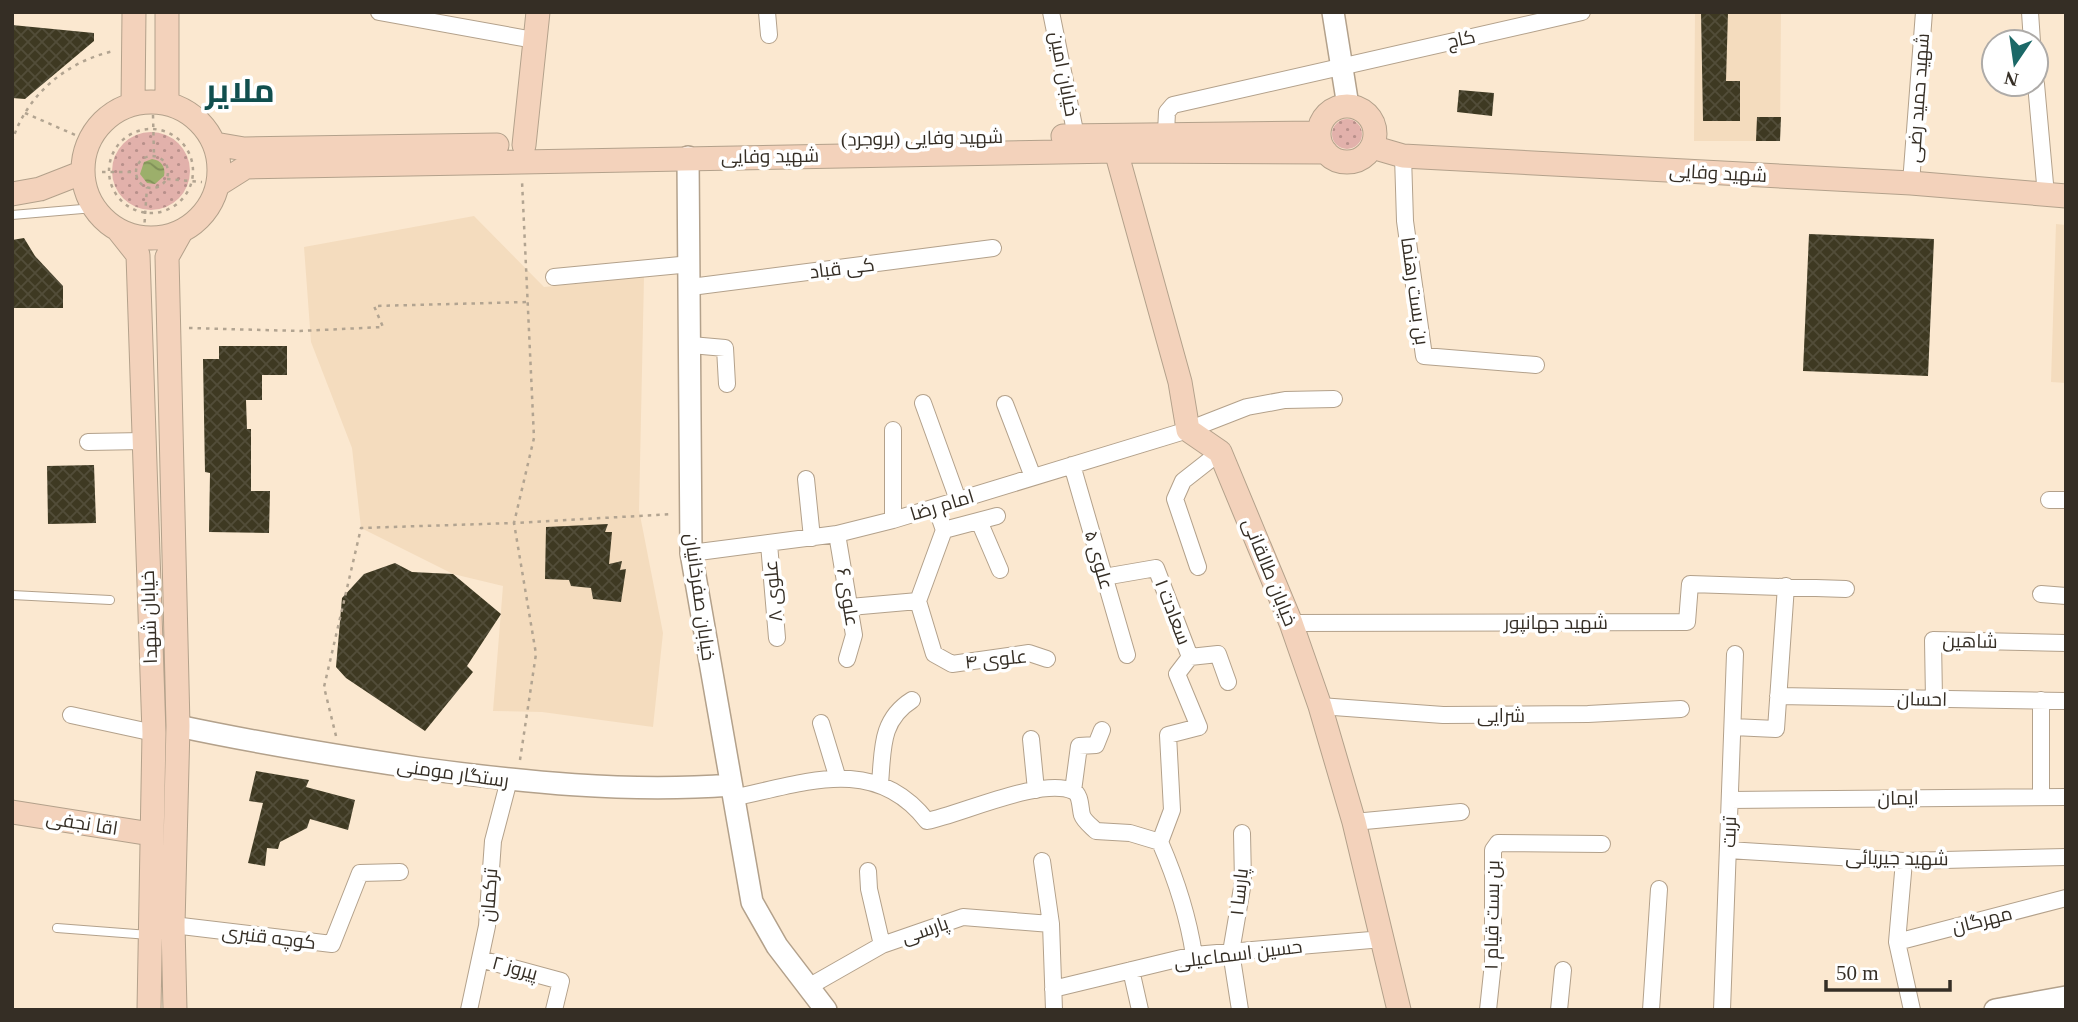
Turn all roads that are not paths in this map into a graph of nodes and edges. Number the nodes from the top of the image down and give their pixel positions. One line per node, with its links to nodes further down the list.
1 (134, 12): 14 (main road)
2 (167, 12): 14 (main road)
3 (379, 12): 11 (street)
4 (538, 12): 11 (main road)
5 (767, 12): 10 (street)
6 (1051, 12): 17 (street, خیابان امین)
7 (1333, 12): 12 (street)
8 (1582, 12): 12 (street, کاج)
9 (1924, 12): 26 (street, شهید حمید رضی)
10 (769, 34)
11 (534, 40): 22 (main road)
12 (1341, 64): 15 (street); 16 (street, کاج)
13 (2038, 98): 29 (street)
14 (151, 103): 19 (main road); 25 (main road)
15 (1348, 106): 18 (main road); 20 (main road)
16 (1166, 133): 17 (main road, شهید وفایی (بروجرد)); 18 (main road, شهید وفایی (بروجرد))
17 (1076, 136): 22 (main road, شهید وفایی (بروجرد))
18 (1323, 143): 20 (main road); 21 (main road, شهید وفایی)
19 (215, 144): 22 (main road, شهید وفایی); 27 (main road)
20 (1372, 147): 23 (main road, شهید وفایی)
21 (1116, 151): 24 (main road, شهید وفایی); 45 (main road)
22 (522, 152): 24 (main road, شهید وفایی); 27 (main road, شهید وفایی)
23 (1403, 156): 26 (main road, شهید وفایی); 39 (street, بن بست رهنما)
24 (688, 157): 35 (street, خیابان صفرخانیان)
25 (81, 173): 28 (main road); 30 (main road)
26 (1912, 183): 29 (main road, شهید وفایی)
27 (219, 184): 33 (main road)
28 (12, 194)
29 (2056, 196)
30 (94, 208): 31 (lane); 32 (main road)
31 (12, 215)
32 (119, 231): 33 (main road); 46 (main road, خیابان شهدا)
33 (181, 232): 93 (main road, خیابان شهدا)
34 (993, 248): 37 (street, کی قباد)
35 (691, 264): 36 (street); 37 (street, خیابان صفرخانیان)
36 (554, 277)
37 (691, 288): 38 (street, خیابان صفرخانیان)
38 (691, 345): 40 (street); 63 (street, خیابان صفرخانیان)
39 (1536, 365)
40 (727, 384)
41 (1334, 399): 45 (street, امام رضا)
42 (923, 403): 52 (street)
43 (1005, 404): 50 (street)
44 (893, 430): 57 (street)
45 (1188, 430): 48 (main road); 49 (street, امام رضا)
46 (143, 441): 47 (street); 96 (main road, خیابان شهدا)
47 (88, 442)
48 (1220, 452): 64 (street); 75 (main road, خیابان طالقانی)
49 (1072, 465): 50 (street, امام رضا); 66 (street, علوی ۵)
50 (1033, 477): 52 (street, امام رضا)
51 (807, 479): 61 (street)
52 (958, 500): 55 (street, امام رضا)
53 (2049, 500): 54 (street)
54 (2066, 500)
55 (936, 507): 57 (street, امام رضا); 59 (street)
56 (996, 516): 58 (street)
57 (893, 520): 60 (street, امام رضا)
58 (979, 521): 59 (street); 65 (street)
59 (944, 530): 73 (street)
60 (837, 534): 61 (street, امام رضا); 74 (street, علوی ۶)
61 (812, 538): 62 (street, امام رضا)
62 (769, 544): 63 (street, امام رضا); 76 (street, علوی ۸)
63 (691, 553): 102 (street, خیابان صفرخانیان)
64 (1198, 567)
65 (1000, 570)
66 (1104, 577): 79 (street, علوی ۵); 80 (street, سعادت ۱)
67 (1786, 586): 68 (street, شهید جهانپور); 75 (street, شهید جهانپور); 84 (street)
68 (1846, 590)
69 (12, 594): 72 (lane)
70 (2042, 594): 71 (street)
71 (2066, 596)
72 (110, 600)
73 (918, 601): 74 (street); 82 (street, علوی ۴)
74 (849, 607): 81 (street, علوی ۶)
75 (1291, 623): 89 (main road, خیابان طالقانی)
76 (777, 638)
77 (2066, 643): 85 (street, شاهین)
78 (1735, 654): 94 (street, تربت)
79 (1127, 655)
80 (1190, 657): 83 (street); 112 (street, سعادت ۱)
81 (847, 659)
82 (1047, 659)
83 (1228, 682)
84 (1778, 695): 85 (street, احسان); 94 (street)
85 (1934, 699): 87 (street, احسان)
86 (912, 700): 100 (street)
87 (2041, 700): 88 (street, احسان); 104 (street)
88 (2066, 701)
89 (1320, 706): 90 (street, شرایی); 109 (main road, خیابان طالقانی)
90 (1681, 709)
91 (71, 715): 96 (street)
92 (821, 723): 98 (street)
93 (178, 726): 99 (street, رستگار مومنی); 123 (main road, خیابان شهدا)
94 (1733, 727): 106 (street, تربت)
95 (1102, 730): 103 (street)
96 (154, 733): 111 (main road, خیابان شهدا)
97 (1031, 739): 101 (street)
98 (838, 779): 100 (street); 102 (street)
99 (513, 781): 102 (street, رستگار مومنی); 131 (street, ترکمان)
100 (880, 784): 101 (street)
101 (1036, 790): 103 (street)
102 (732, 791): 134 (street, خیابان صفرخانیان)
103 (1073, 791): 112 (street)
104 (2040, 797): 105 (street, ایمان); 106 (street, ایمان)
105 (2066, 797)
106 (1730, 800): 114 (street, تربت)
107 (12, 812): 111 (main road, اقا نجفی)
108 (1461, 812): 109 (street)
109 (1354, 822): 126 (main road, خیابان طالقانی)
110 (1242, 833): 129 (street, پارسا ۱)
111 (151, 834): 125 (main road, خیابان شهدا)
112 (1160, 842): 130 (street)
113 (1602, 844): 146 (street, بن بست قیام ۱)
114 (1728, 850): 117 (street, شهید جیریائی); 149 (street, تربت)
115 (2066, 856): 117 (street, شهید جیریائی)
116 (1042, 861): 122 (street)
117 (1904, 861): 127 (street)
118 (869, 870): 128 (street)
119 (400, 872): 123 (street, کوچه قنبری)
120 (1660, 889): 148 (street)
121 (2066, 898): 127 (street, مهرگان)
122 (1051, 923): 128 (street, پارسی); 135 (street)
123 (173, 925): 139 (main road, خیابان شهدا)
124 (57, 928): 125 (lane)
125 (149, 934): 138 (main road, خیابان شهدا)
126 (1383, 939): 129 (street, حسین اسماعیلی); 137 (main road, خیابان طالقانی)
127 (1897, 942): 150 (street)
128 (882, 945): 134 (street, پارسی)
129 (1231, 951): 130 (street, حسین اسماعیلی); 145 (street, پارسا ۱)
130 (1194, 955): 132 (street, حسین اسماعیلی)
131 (480, 959): 140 (street, ترکمان); 141 (street, پیروز ۲)
132 (1131, 970): 135 (street, حسین اسماعیلی); 144 (street)
133 (1563, 970): 147 (street)
134 (810, 986): 142 (street, خیابان صفرخانیان)
135 (1053, 989): 143 (street)
136 (2066, 997): 151 (street)
137 (1403, 1009)
138 (149, 1010)
139 (175, 1010)
140 (469, 1010)
141 (554, 1010)
142 (826, 1010)
143 (1054, 1010)
144 (1140, 1010)
145 (1240, 1010)
146 (1488, 1010)
147 (1559, 1010)
148 (1651, 1010)
149 (1722, 1010)
150 (1912, 1010)
151 (1995, 1010)

